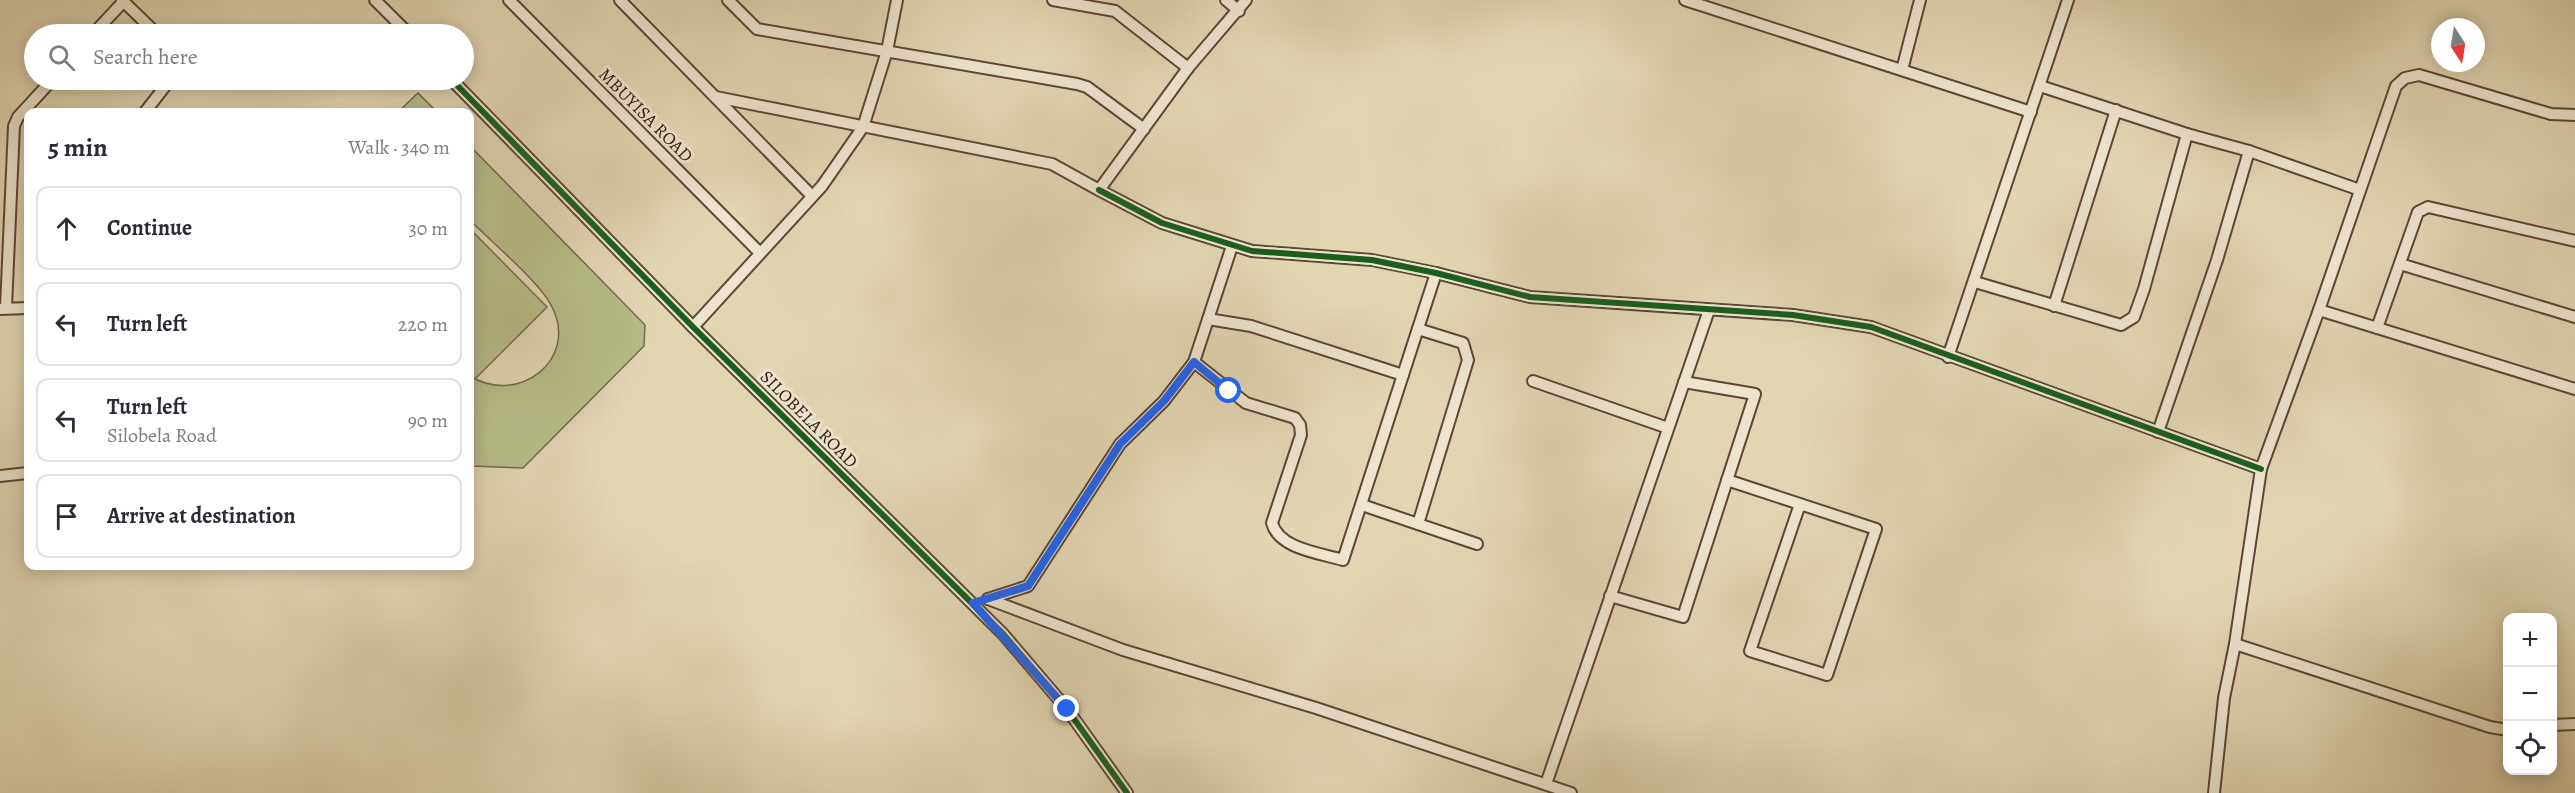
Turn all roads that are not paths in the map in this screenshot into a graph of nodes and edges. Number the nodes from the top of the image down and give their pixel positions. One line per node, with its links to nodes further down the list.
1 (375, 0): 16 (street)
2 (509, 0): 40 (street, MBUYISA ROAD)
3 (620, 0): 24 (street)
4 (728, 0): 17 (street)
5 (897, 0): 17 (street)
6 (1053, 0): 18 (street)
7 (1226, 0): 13 (street)
8 (1246, 0): 13 (street)
9 (1685, 0): 19 (street)
10 (1920, 0): 19 (street)
11 (2068, 0): 20 (street)
12 (122, 1): 14 (street); 15 (street)
13 (1239, 11): 18 (street)
14 (102, 24)
15 (146, 24)
16 (399, 24)
17 (887, 51): 31 (street); 32 (street)
18 (1188, 68): 32 (street)
19 (1902, 70): 29 (street)
20 (2040, 87): 28 (street); 29 (street)
21 (43, 90): 25 (street)
22 (163, 90): 26 (street)
23 (462, 90): 51 (street, SILOBELA ROAD)
24 (716, 97): 31 (street); 37 (street)
25 (26, 108)
26 (151, 108)
27 (24, 110): 45 (street)
28 (2116, 110): 33 (street); 44 (street)
29 (2031, 112): 43 (street)
30 (2575, 115): 36 (street)
31 (863, 127): 35 (street); 37 (street)
32 (1144, 129): 35 (street)
33 (2187, 134): 34 (street); 44 (street)
34 (2249, 151): 36 (street); 61 (street)
35 (1099, 189): 39 (street)
36 (2360, 190): 48 (street)
37 (812, 196): 40 (street)
38 (2575, 241): 41 (street)
39 (1232, 246): 42 (street); 50 (street)
40 (760, 253): 51 (street)
41 (2400, 264): 49 (street); 52 (street)
42 (1436, 273): 47 (street); 53 (street)
43 (1975, 282): 44 (street); 54 (street)
44 (2054, 306)
45 (3, 308): 46 (street)
46 (24, 308)
47 (1709, 310): 54 (street); 58 (street)
48 (2319, 310): 52 (street); 62 (street)
49 (2575, 317)
50 (1208, 320): 55 (street); 56 (street)
51 (693, 327): 72 (street, SILOBELA ROAD)
52 (2377, 328): 59 (street)
53 (1418, 329): 56 (street); 68 (street)
54 (1948, 357): 61 (street)
55 (1194, 362): 67 (street); 71 (street)
56 (1403, 375): 67 (street)
57 (1533, 381): 60 (street)
58 (1684, 382): 60 (street); 65 (street)
59 (2575, 389)
60 (1668, 428): 70 (street)
61 (2158, 432): 62 (street)
62 (2261, 469): 73 (street)
63 (24, 473): 64 (street)
64 (0, 476)
65 (1727, 480): 66 (street); 70 (street)
66 (1800, 504): 66 (street)
67 (1362, 505): 68 (street)
68 (1418, 524): 69 (street)
69 (1477, 544)
70 (1610, 596): 77 (street)
71 (988, 599): 72 (street); 77 (street)
72 (973, 603): 78 (street, SILOBELA ROAD)
73 (2235, 644): 76 (street); 80 (street)
74 (2575, 723): 75 (street)
75 (2557, 725)
76 (2503, 729)
77 (1546, 784): 79 (street)
78 (1127, 793)
79 (1571, 793)
80 (2214, 793)

